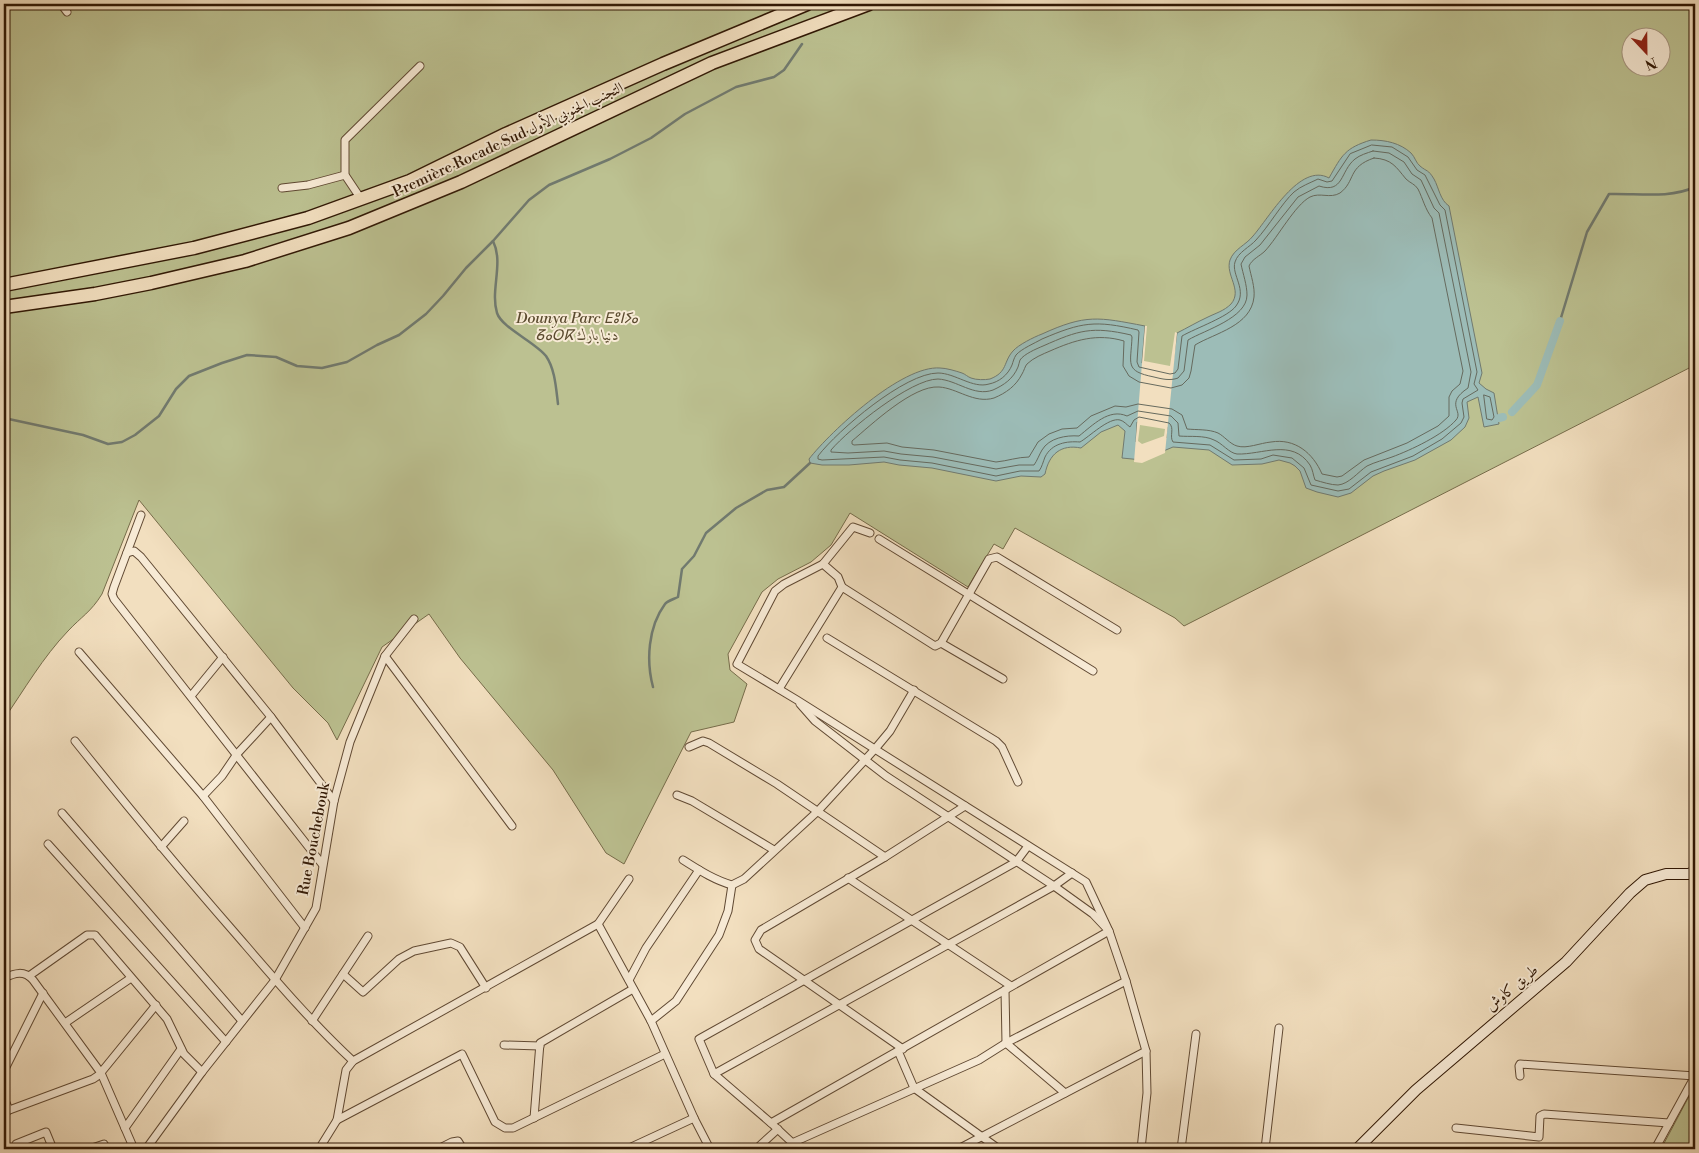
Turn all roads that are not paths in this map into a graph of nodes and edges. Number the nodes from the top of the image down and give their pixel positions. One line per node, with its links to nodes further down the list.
1 (61, 4): 4 (street)
2 (807, 4): 8 (highway, Première Rocade Sud التجنب الجنوبي الأول)
3 (870, 4): 10 (highway, Première Rocade Sud التجنب الجنوبي الأول)
4 (67, 12)
5 (420, 66): 6 (street)
6 (345, 174): 7 (street); 8 (street)
7 (282, 188)
8 (361, 199): 9 (highway, Première Rocade Sud التجنب الجنوبي الأول)
9 (4, 284)
10 (4, 306)
11 (141, 515): 14 (street)
12 (870, 533): 15 (street)
13 (879, 539): 17 (street)
14 (127, 553): 24 (street); 29 (street)
15 (823, 564): 16 (street); 27 (street)
16 (842, 587): 21 (street); 27 (street)
17 (969, 594): 19 (street); 21 (street); 25 (street)
18 (414, 619): 23 (street, Rue Bouchebouk)
19 (1117, 630)
20 (827, 638): 28 (street)
21 (941, 644): 26 (street)
22 (79, 652): 39 (street)
23 (385, 656): 40 (street, Rue Bouchebouk); 46 (street)
24 (223, 657): 29 (street); 31 (street)
25 (1093, 671)
26 (1003, 679)
27 (779, 689): 30 (street)
28 (914, 690): 34 (street); 37 (street)
29 (191, 696): 35 (street)
30 (797, 700): 34 (street); 36 (street)
31 (271, 717): 35 (street); 40 (street)
32 (75, 741): 49 (street)
33 (689, 747): 42 (street)
34 (875, 749): 36 (street); 41 (street)
35 (237, 754): 39 (street); 54 (street)
36 (864, 759): 42 (street); 44 (street)
37 (1018, 782)
38 (677, 795): 50 (street)
39 (203, 796): 64 (street)
40 (334, 801): 54 (street, Rue Bouchebouk)
41 (965, 806): 44 (street); 48 (street)
42 (818, 811): 50 (street); 51 (street)
43 (62, 812): 82 (street)
44 (947, 817): 51 (street); 53 (street)
45 (184, 821): 49 (street)
46 (512, 826)
47 (48, 844): 88 (street)
48 (1028, 846): 53 (street); 56 (street)
49 (161, 847): 72 (street)
50 (774, 850): 60 (street)
51 (885, 857): 58 (street)
52 (683, 860): 55 (street)
53 (1016, 862): 61 (street); 62 (street)
54 (322, 864): 64 (street, Rue Bouchebouk)
55 (700, 870): 60 (street); 73 (street)
56 (1072, 873): 61 (street); 65 (street)
57 (1693, 874): 134 (street, طريق كاوش)
58 (848, 878): 62 (street); 74 (street)
59 (629, 879): 63 (street)
60 (732, 885): 84 (street)
61 (1054, 886): 65 (street); 67 (street)
62 (912, 921): 67 (street); 74 (street)
63 (598, 924): 73 (street); 76 (street)
64 (305, 928): 72 (street, Rue Bouchebouk)
65 (1108, 931): 75 (street); 77 (street)
66 (368, 936): 68 (street)
67 (948, 944): 77 (street); 80 (street)
68 (343, 974): 76 (street); 83 (street)
69 (29, 976): 70 (street); 71 (street); 79 (street)
70 (4, 978)
71 (131, 978): 81 (street); 85 (street)
72 (275, 980): 82 (street, Rue Bouchebouk); 83 (street)
73 (629, 980): 78 (street)
74 (804, 980): 80 (street); 100 (street)
75 (1126, 981): 89 (street); 94 (street)
76 (486, 988): 96 (street)
77 (1008, 988): 89 (street); 93 (street)
78 (633, 989): 84 (street); 91 (street)
79 (43, 993): 85 (street); 97 (street)
80 (840, 1004): 93 (street); 100 (street)
81 (156, 1005): 92 (street); 99 (street)
82 (242, 1021): 88 (street, Rue Bouchebouk)
83 (312, 1021): 96 (street)
84 (651, 1021): 95 (street)
85 (65, 1023): 99 (street)
86 (1279, 1028): 133 (street)
87 (1196, 1034): 132 (street)
88 (226, 1042): 98 (street, Rue Bouchebouk)
89 (1006, 1043): 103 (street); 104 (street)
90 (504, 1045): 91 (street)
91 (540, 1046): 107 (street)
92 (181, 1049): 98 (street); 112 (street)
93 (900, 1050): 103 (street); 110 (street)
94 (1146, 1051): 104 (street); 131 (street)
95 (665, 1054): 107 (street); 108 (street)
96 (353, 1061): 109 (street)
97 (4, 1071)
98 (202, 1072): 122 (street, Rue Bouchebouk)
99 (101, 1073): 106 (street); 112 (street)
100 (714, 1074): 110 (street)
101 (1520, 1076): 102 (street)
102 (1695, 1076): 111 (street)
103 (914, 1088): 115 (street); 117 (street)
104 (1065, 1093): 115 (street)
105 (4, 1098): 106 (street)
106 (6, 1111)
107 (534, 1118): 109 (street)
108 (694, 1118): 126 (street); 127 (street)
109 (337, 1120): 123 (street)
110 (772, 1123): 114 (street)
111 (1669, 1123): 113 (street); 135 (street)
112 (125, 1128): 121 (street)
113 (1456, 1128)
114 (778, 1129): 117 (street); 128 (street)
115 (981, 1137): 129 (street); 130 (street)
116 (16, 1144): 118 (street)
117 (794, 1147)
118 (53, 1149)
119 (89, 1149): 120 (street)
120 (106, 1149)
121 (134, 1149)
122 (146, 1149)
123 (319, 1149)
124 (438, 1149): 125 (street)
125 (463, 1149)
126 (627, 1149)
127 (710, 1149)
128 (756, 1149)
129 (958, 1149)
130 (999, 1149)
131 (1141, 1149)
132 (1181, 1149)
133 (1265, 1149)
134 (1358, 1149)
135 (1655, 1149)

